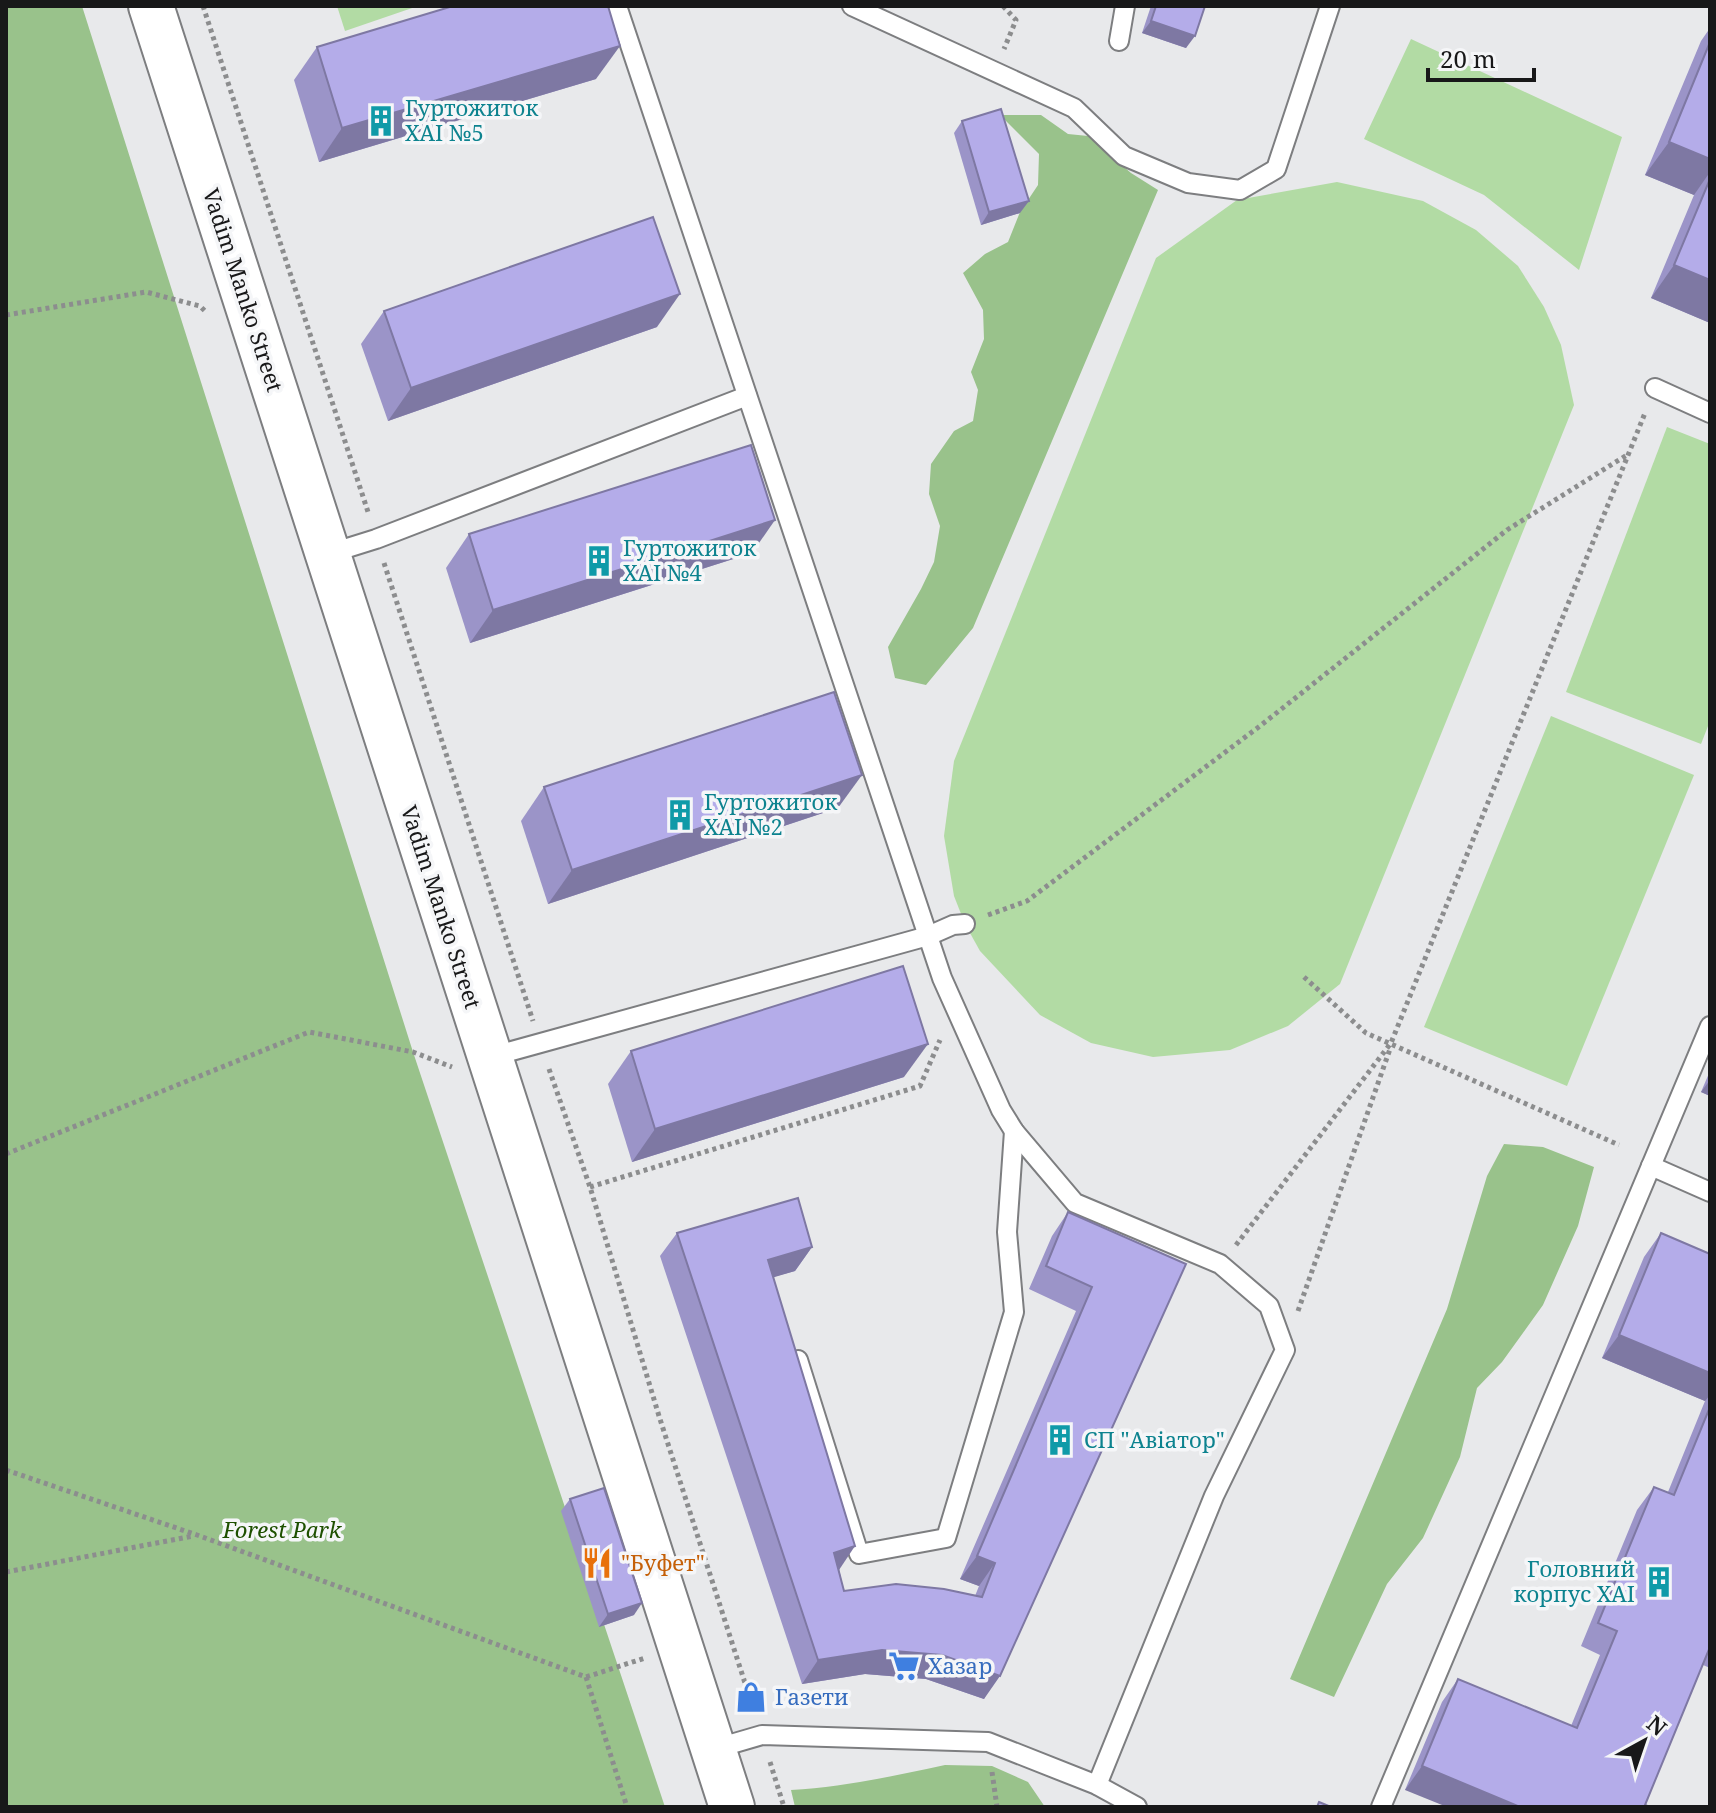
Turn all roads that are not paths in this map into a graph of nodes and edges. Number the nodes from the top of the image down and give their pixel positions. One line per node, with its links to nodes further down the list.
1 (151, 6): 10 (main road, Vadim Manko Street)
2 (617, 6): 8 (lane)
3 (852, 6): 5 (lane)
4 (1125, 6): 6 (lane)
5 (1330, 6)
6 (1119, 41)
7 (1655, 388): 9 (lane)
8 (747, 396): 10 (lane); 12 (lane)
9 (1710, 413)
10 (328, 554): 14 (main road, Vadim Manko Street)
11 (965, 924): 12 (lane)
12 (928, 936): 14 (lane); 15 (lane)
13 (1710, 1026): 16 (lane)
14 (470, 1055): 19 (main road, Vadim Manko Street)
15 (1014, 1131): 18 (lane); 20 (lane)
16 (1651, 1166): 17 (lane); 23 (lane)
17 (1710, 1192)
18 (793, 1342)
19 (714, 1749): 20 (lane); 21 (main road, Vadim Manko Street)
20 (1097, 1785): 22 (lane)
21 (732, 1807)
22 (1137, 1807)
23 (1381, 1807)

